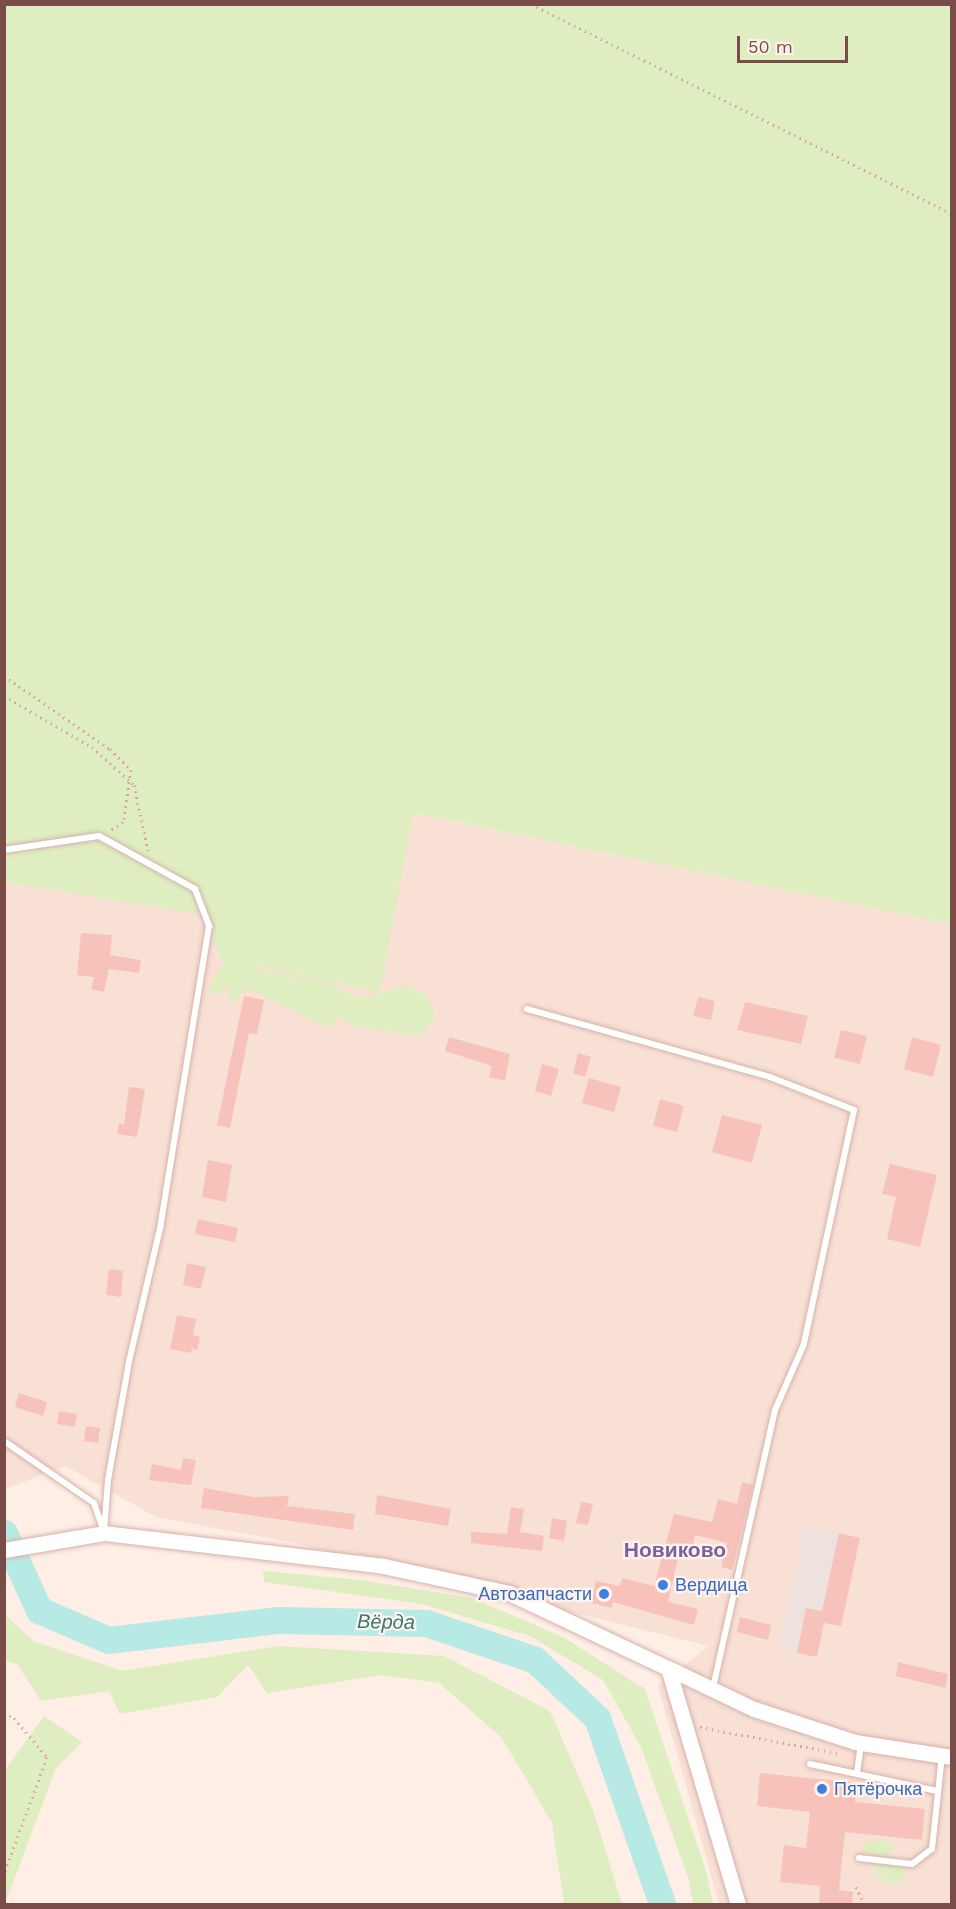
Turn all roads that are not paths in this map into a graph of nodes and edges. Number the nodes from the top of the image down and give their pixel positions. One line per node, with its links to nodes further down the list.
1 (4, 850): 4 (lane)
2 (527, 1009): 7 (lane)
3 (4, 1441): 4 (lane)
4 (104, 1533): 5 (street); 6 (street)
5 (4, 1550)
6 (668, 1668): 7 (street); 14 (street)
7 (712, 1689): 8 (street)
8 (861, 1743): 9 (street); 11 (lane)
9 (947, 1756): 12 (lane)
10 (810, 1764): 11 (lane)
11 (857, 1773): 12 (lane)
12 (937, 1791): 13 (lane)
13 (859, 1858)
14 (738, 1905)

